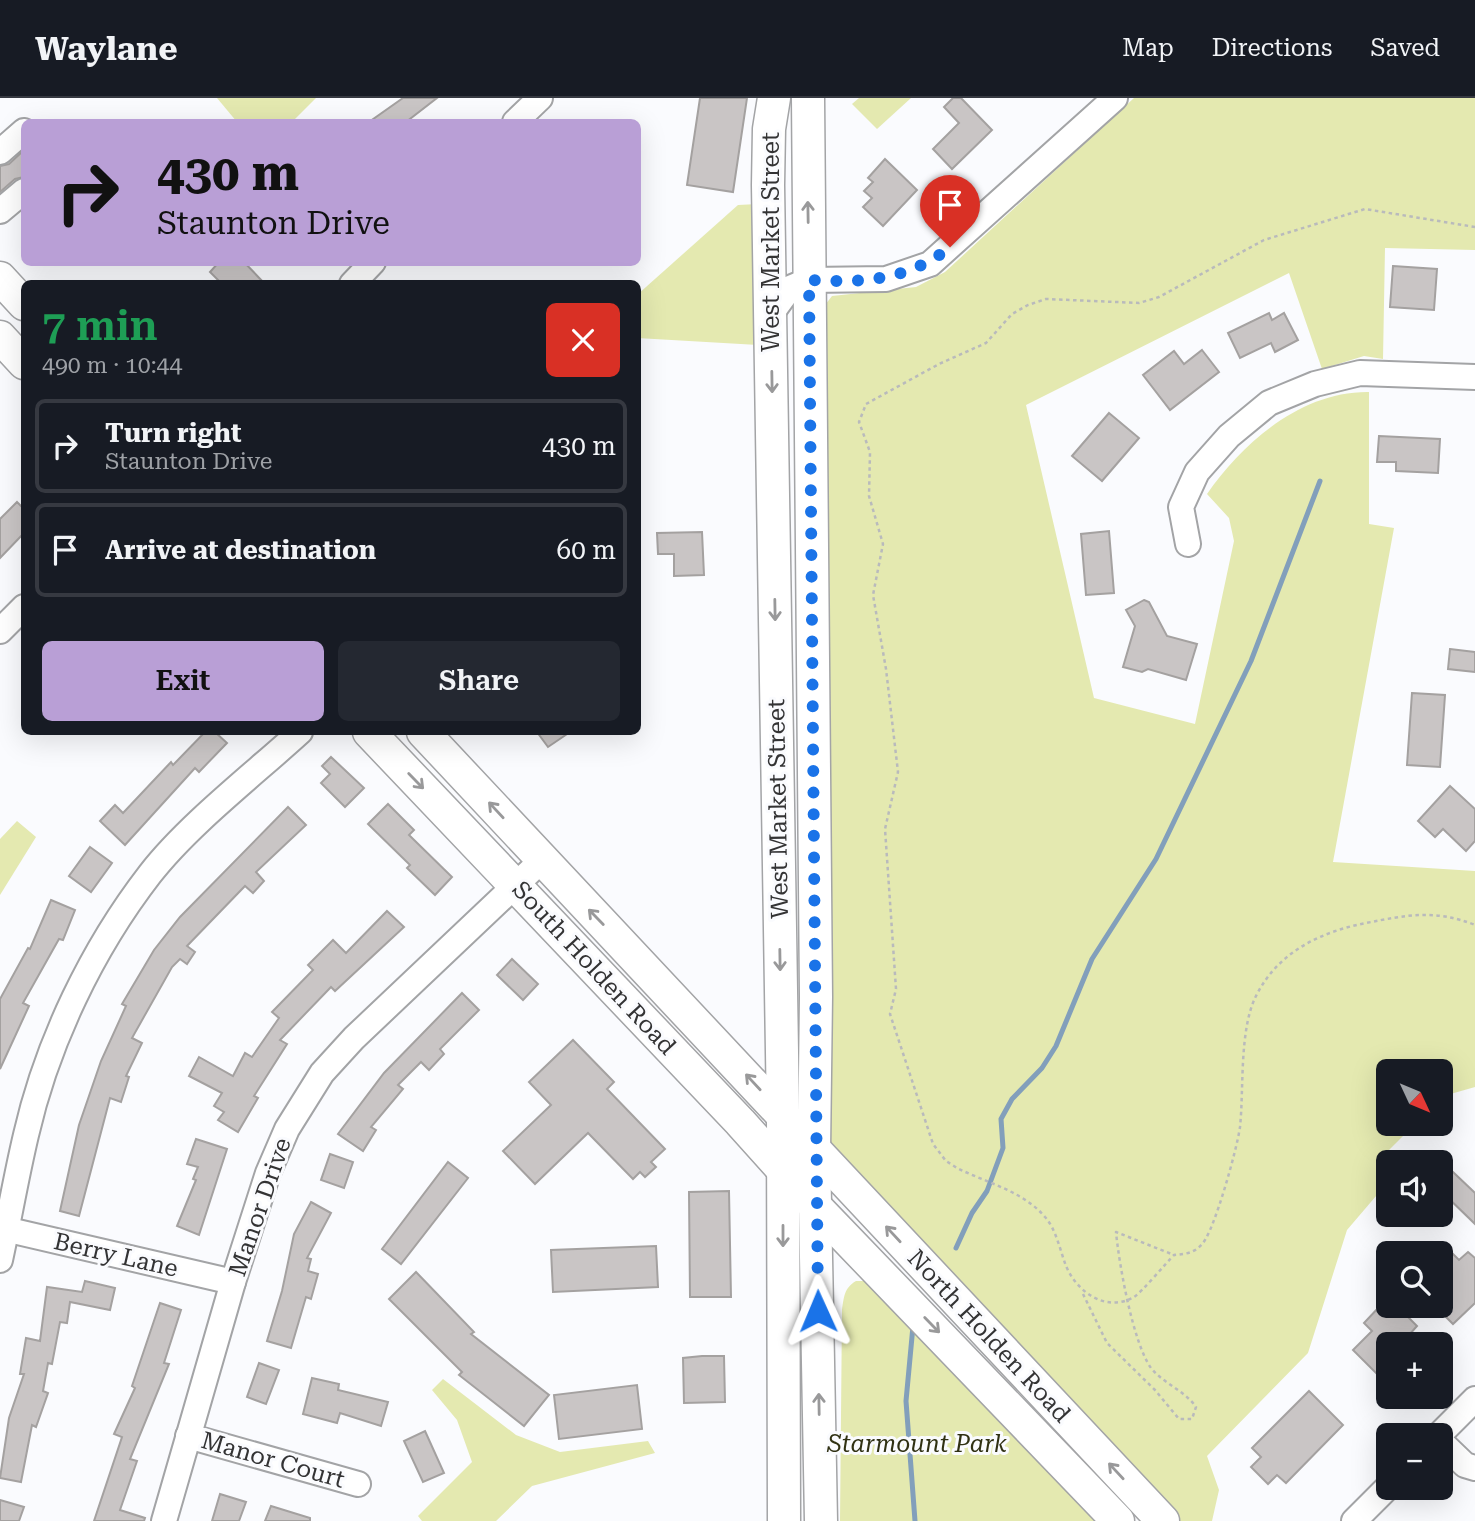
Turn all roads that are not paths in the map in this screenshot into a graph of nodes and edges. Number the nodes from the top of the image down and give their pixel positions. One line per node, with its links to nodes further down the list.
1 (540, 98): 5 (street)
2 (774, 98): 15 (main road, West Market Street)
3 (808, 98): 13 (main road, West Market Street, one-way to 3)
4 (1115, 98): 13 (street)
5 (518, 119)
6 (21, 134): 7 (street)
7 (0, 152)
8 (21, 194): 9 (street)
9 (0, 211)
10 (369, 266): 12 (street)
11 (0, 278): 14 (main road)
12 (356, 280)
13 (809, 280): 15 (street); 28 (main road, West Market Street)
14 (21, 301)
15 (771, 314): 27 (main road, West Market Street, one-way to 27)
16 (0, 337): 17 (main road)
17 (21, 360)
18 (1475, 377): 19 (street)
19 (1188, 544)
20 (21, 610): 21 (street)
21 (0, 631)
22 (297, 735): 31 (street)
23 (372, 735): 26 (main road, South Holden Road, one-way to 26)
24 (427, 735): 25 (main road, South Holden Road, one-way to 24)
25 (542, 860): 26 (street, Manor Drive); 27 (main road, South Holden Road, one-way to 25)
26 (516, 885): 29 (main road, South Holden Road); 33 (street, Manor Drive)
27 (783, 1114): 28 (main road, South Holden Road); 29 (main road, West Market Street)
28 (814, 1151): 30 (main road, West Market Street); 45 (main road, North Holden Road, one-way to 28)
29 (782, 1167): 30 (main road, South Holden Road); 42 (main road, West Market Street, one-way to 42)
30 (816, 1207): 43 (main road, West Market Street, one-way to 30); 44 (main road, North Holden Road, one-way to 44)
31 (3, 1229): 32 (street); 33 (street, Berry Lane)
32 (0, 1260)
33 (233, 1282): 36 (street, Manor Drive)
34 (1475, 1399): 35 (street)
35 (1451, 1423)
36 (188, 1436): 39 (street, Manor Court); 41 (street, Manor Drive)
37 (1453, 1453): 38 (street)
38 (1475, 1468)
39 (358, 1484)
40 (1376, 1499): 46 (street)
41 (164, 1521)
42 (784, 1521)
43 (821, 1521)
44 (1118, 1521)
45 (1163, 1521)
46 (1354, 1521)

